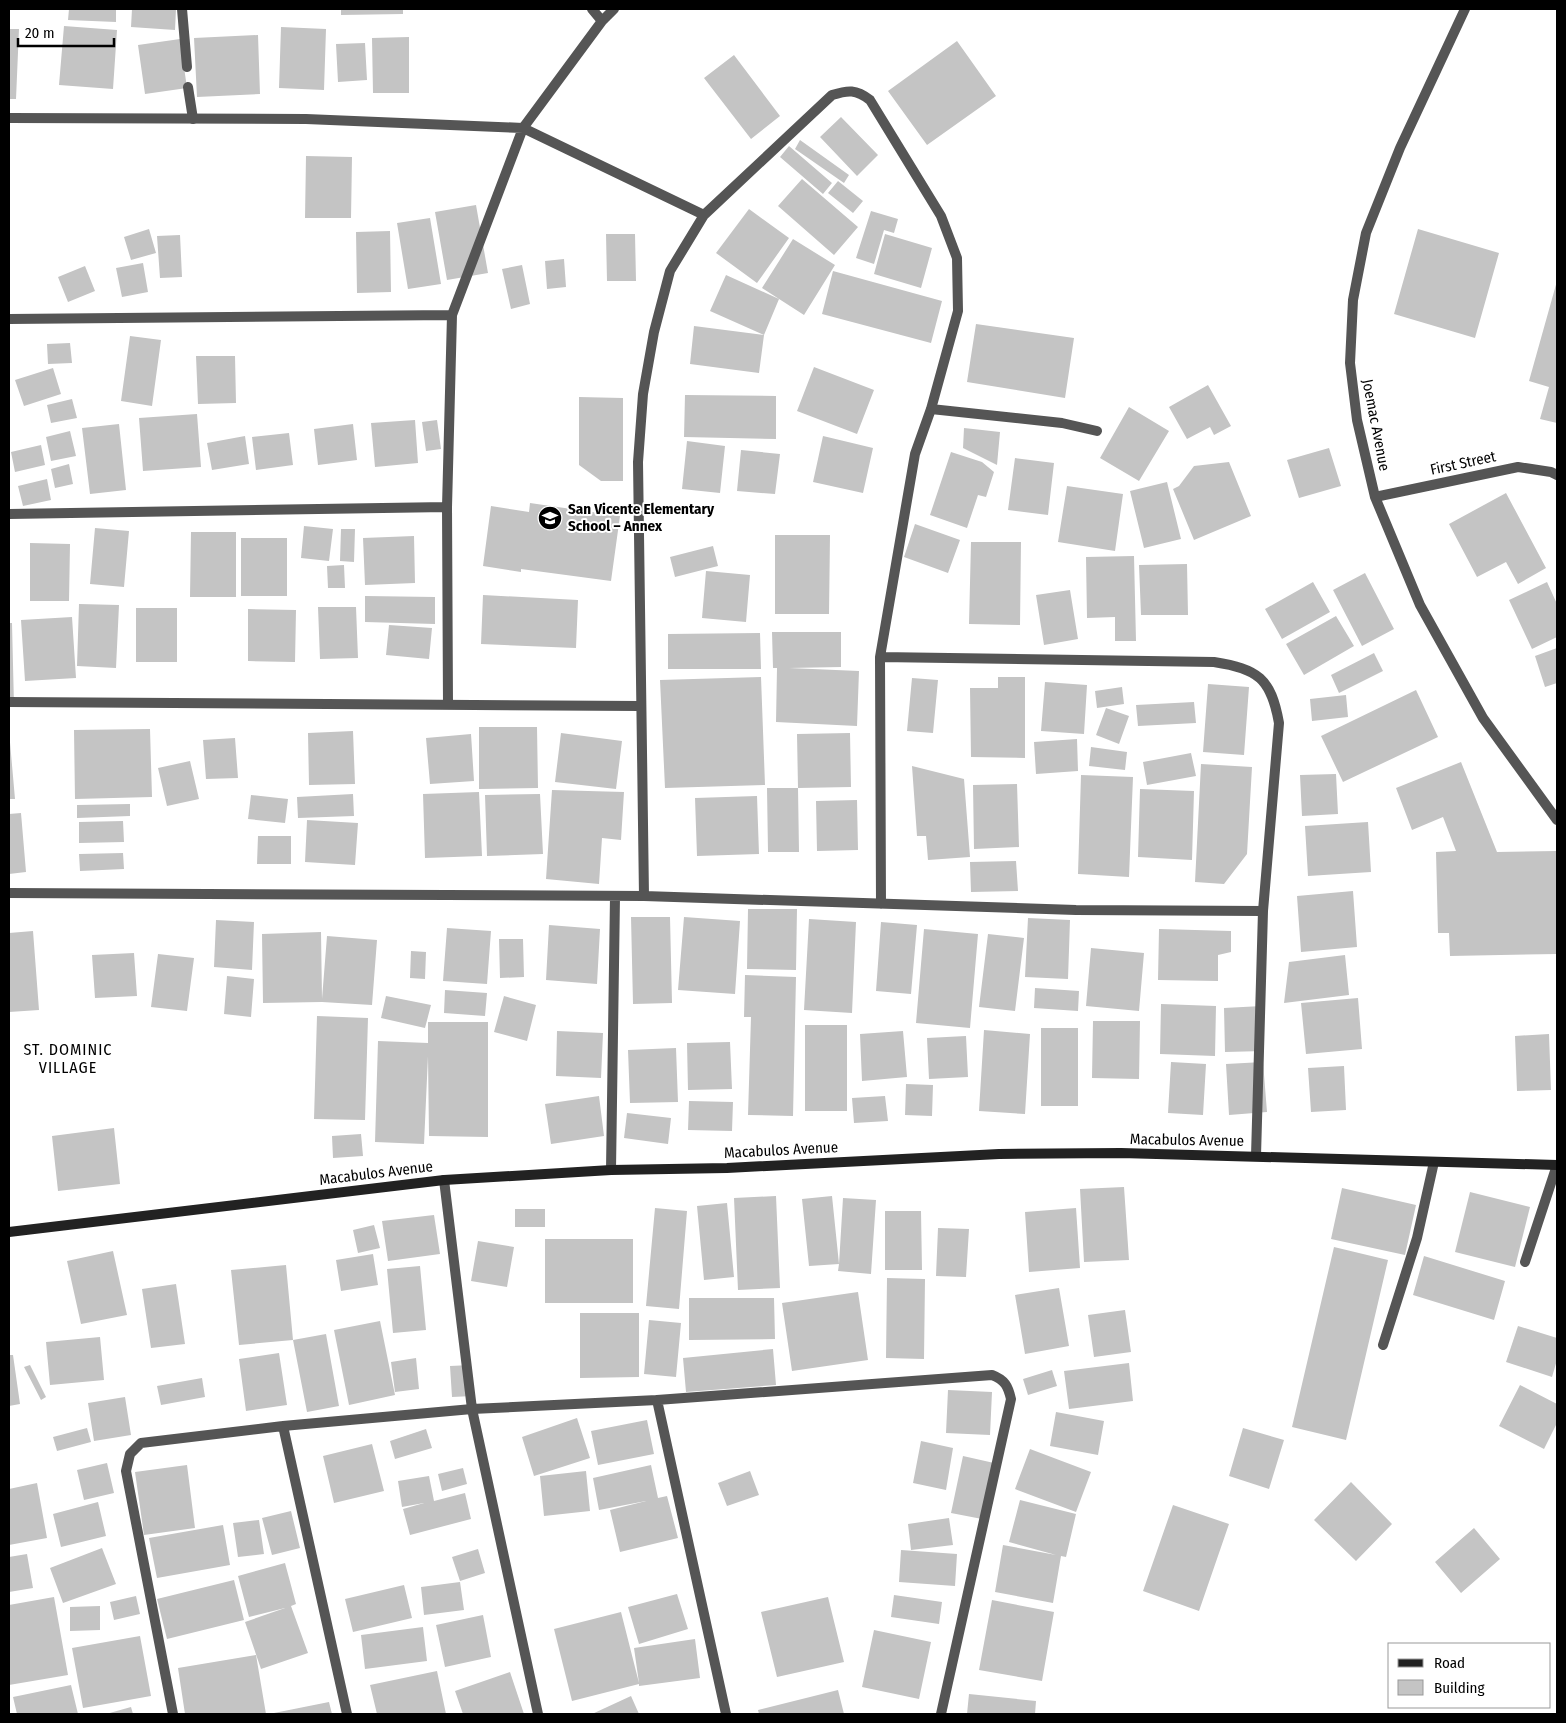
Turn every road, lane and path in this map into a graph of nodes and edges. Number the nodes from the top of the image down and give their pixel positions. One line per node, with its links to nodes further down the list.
1 (182, 9): 6 (street)
2 (592, 9): 5 (street)
3 (614, 9): 5 (street)
4 (1465, 9): 17 (street, Joemac Avenue)
5 (602, 21): 10 (street)
6 (187, 67)
7 (188, 87): 9 (street)
8 (9, 118): 9 (street)
9 (192, 119): 10 (street)
10 (523, 128): 11 (street); 12 (street)
11 (704, 215): 14 (street); 23 (street)
12 (452, 315): 13 (street); 18 (street)
13 (9, 319)
14 (932, 409): 15 (street); 20 (street)
15 (1097, 431)
16 (1557, 475): 17 (street, First Street)
17 (1375, 497): 24 (street, Joemac Avenue)
18 (447, 507): 19 (street); 22 (street)
19 (9, 514)
20 (880, 657): 28 (street); 29 (street)
21 (9, 702): 22 (street)
22 (448, 704): 23 (street)
23 (640, 706): 26 (street)
24 (1557, 820)
25 (9, 893): 27 (street)
26 (644, 896): 27 (street); 28 (street)
27 (615, 897): 33 (street)
28 (882, 904): 29 (street)
29 (1263, 911): 30 (street)
30 (1256, 1156): 31 (street, Macabulos Avenue); 33 (street, Macabulos Avenue)
31 (1434, 1162): 32 (street, Macabulos Avenue); 37 (street)
32 (1557, 1165): 36 (street)
33 (611, 1170): 34 (street, Macabulos Avenue)
34 (444, 1180): 35 (street, Macabulos Avenue); 39 (street)
35 (9, 1232)
36 (1525, 1262)
37 (1383, 1345)
38 (657, 1400): 39 (street); 44 (street); 45 (street)
39 (472, 1410): 40 (street); 43 (street)
40 (283, 1426): 41 (street); 42 (street)
41 (173, 1714)
42 (348, 1714)
43 (538, 1714)
44 (726, 1714)
45 (941, 1714)

